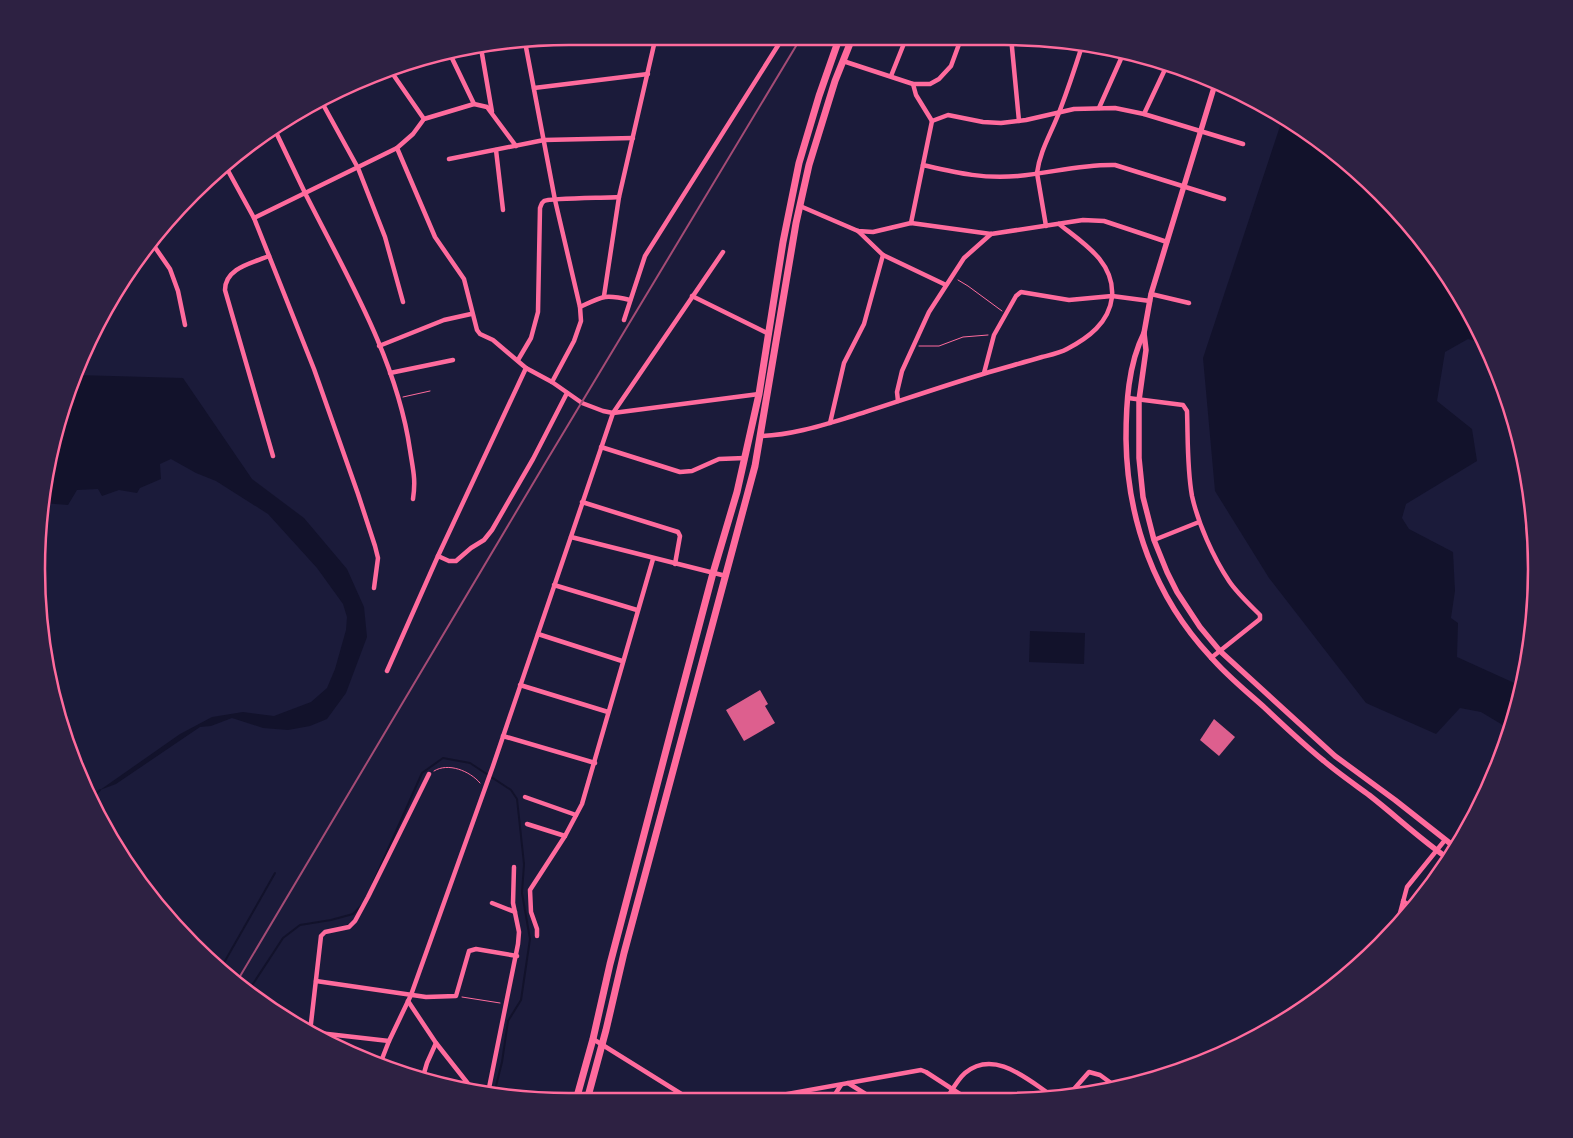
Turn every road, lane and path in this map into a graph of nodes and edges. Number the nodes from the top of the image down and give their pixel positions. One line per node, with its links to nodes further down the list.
1 (654, 45): 15 (street)
2 (778, 45): 67 (street)
3 (837, 45): 77 (main road)
4 (849, 45): 13 (main road)
5 (904, 45): 17 (street)
6 (958, 45): 18 (street)
7 (1011, 45): 29 (street)
8 (526, 47): 19 (street)
9 (1080, 50): 24 (street)
10 (482, 52): 25 (street)
11 (452, 58): 21 (street)
12 (1121, 59): 23 (street)
13 (843, 61): 17 (street); 48 (main road)
14 (1164, 71): 26 (street)
15 (648, 74): 19 (street); 32 (street)
16 (394, 76): 27 (street)
17 (891, 76): 18 (street)
18 (913, 84): 28 (street)
19 (534, 88): 33 (street)
20 (1214, 89): 30 (main road)
21 (474, 104): 25 (street); 27 (street)
22 (324, 106): 40 (street)
23 (1098, 108): 24 (street); 26 (street)
24 (1059, 112): 29 (street); 42 (street)
25 (492, 114): 35 (street)
26 (1144, 114): 30 (street)
27 (424, 119): 36 (street)
28 (932, 121): 29 (street); 39 (street)
29 (1019, 121)
30 (1201, 132): 34 (street); 43 (main road)
31 (277, 134): 44 (street)
32 (633, 138): 33 (street); 45 (street)
33 (544, 140): 35 (street); 47 (street)
34 (1243, 144)
35 (516, 146): 37 (street)
36 (397, 148): 40 (street); 72 (street)
37 (496, 150): 38 (street); 49 (street)
38 (449, 159)
39 (923, 165): 42 (street); 51 (street)
40 (358, 168): 44 (street); 69 (street)
41 (228, 171): 50 (street)
42 (1037, 173): 43 (street); 53 (street)
43 (1184, 186): 46 (street); 56 (main road)
44 (306, 194): 50 (street); 79 (street)
45 (619, 197): 47 (street); 64 (street)
46 (1224, 199)
47 (555, 200): 71 (street); 82 (street)
48 (800, 206): 54 (street); 96 (main road)
49 (503, 210)
50 (254, 218): 60 (street)
51 (910, 223): 54 (street); 55 (street)
52 (1059, 224): 53 (street); 56 (street); 66 (street)
53 (1046, 226): 55 (street)
54 (858, 231): 59 (street)
55 (991, 234): 61 (street)
56 (1167, 242): 63 (main road)
57 (155, 247): 75 (street)
58 (722, 252): 65 (street)
59 (883, 255): 62 (street); 95 (street)
60 (269, 256): 98 (street); 111 (street)
61 (952, 277): 62 (street); 73 (path)
62 (946, 285): 80 (street)
63 (1151, 294): 68 (main road); 70 (street)
64 (604, 296): 67 (street); 71 (street)
65 (692, 296): 77 (street); 94 (street)
66 (1112, 296): 68 (street); 73 (street); 85 (street)
67 (630, 300): 74 (street)
68 (1150, 301): 76 (main road)
69 (403, 302)
70 (1189, 303)
71 (580, 307): 86 (street)
72 (472, 314): 79 (street); 82 (street)
73 (1006, 314): 78 (street)
74 (624, 320)
75 (185, 325)
76 (1144, 333): 91 (main road); 92 (main road)
77 (769, 334): 89 (main road)
78 (994, 335): 80 (path); 85 (street)
79 (379, 346): 84 (street)
80 (913, 346): 93 (street)
81 (453, 360): 84 (street)
82 (518, 360): 83 (street)
83 (526, 368): 86 (street); 105 (street)
84 (390, 373): 90 (street)
85 (984, 373): 93 (street)
86 (552, 382): 88 (street)
87 (430, 391): 90 (path)
88 (567, 393): 94 (street); 105 (street)
89 (759, 394): 94 (street); 99 (main road)
90 (400, 397): 100 (street)
91 (1128, 398): 92 (street); 115 (main road)
92 (1139, 400): 102 (street); 104 (main road)
93 (898, 401): 95 (street)
94 (613, 413): 97 (street)
95 (830, 423): 96 (street)
96 (761, 436): 109 (main road)
97 (601, 447): 99 (street); 101 (street)
98 (273, 456)
99 (746, 458): 108 (main road)
100 (412, 499)
101 (582, 502): 103 (street); 107 (street)
102 (1199, 522): 104 (street); 114 (street)
103 (570, 537): 106 (street); 110 (street)
104 (1154, 540): 114 (main road)
105 (438, 556): 117 (street)
106 (653, 559): 107 (street); 112 (street)
107 (675, 564): 108 (street)
108 (713, 573): 109 (street); 126 (main road)
109 (726, 576): 128 (main road)
110 (554, 585): 112 (street); 113 (street)
111 (374, 588)
112 (637, 610): 116 (street)
113 (538, 634): 116 (street); 118 (street)
114 (1220, 651): 115 (street); 123 (main road)
115 (1211, 658): 125 (main road)
116 (622, 661): 119 (street)
117 (387, 671)
118 (520, 685): 119 (street); 120 (street)
119 (608, 712): 121 (street)
120 (503, 736): 121 (street); 124 (street)
121 (595, 763): 129 (street)
122 (430, 774): 124 (path); 146 (street)
123 (1374, 785): 125 (main road); 132 (main road)
124 (484, 790): 147 (street)
125 (1367, 794): 134 (main road)
126 (655, 796): 128 (street); 143 (main road)
127 (525, 797): 129 (street)
128 (666, 798): 144 (main road)
129 (576, 815): 131 (street)
130 (527, 824): 131 (street)
131 (565, 836): 142 (street)
132 (1445, 840): 133 (main road); 134 (street)
133 (1450, 844)
134 (1436, 850): 135 (main road); 137 (street)
135 (1443, 855)
136 (514, 867): 141 (street)
137 (1403, 901): 139 (street); 140 (street)
138 (492, 903): 141 (street)
139 (1407, 903)
140 (1400, 911)
141 (515, 912): 145 (street)
142 (537, 936)
143 (618, 937): 144 (main road); 153 (main road)
144 (628, 940): 156 (main road)
145 (517, 956): 148 (street); 150 (street)
146 (316, 981): 147 (street); 151 (street)
147 (411, 995): 148 (street); 149 (street)
148 (456, 996): 150 (path)
149 (408, 1001): 154 (street); 155 (street)
150 (506, 1004): 163 (street)
151 (311, 1025)
152 (328, 1034): 154 (street)
153 (593, 1039): 156 (street); 167 (main road)
154 (389, 1041): 157 (street)
155 (436, 1043): 158 (street); 160 (street)
156 (602, 1045): 168 (main road); 169 (street)
157 (382, 1058)
158 (424, 1072)
159 (1109, 1082): 165 (street)
160 (468, 1083)
161 (848, 1083): 162 (street); 164 (street); 172 (street)
162 (841, 1084): 170 (street); 171 (street)
163 (489, 1087)
164 (952, 1089): 166 (street); 173 (street); 174 (street)
165 (1074, 1089)
166 (1045, 1091)
167 (578, 1093)
168 (589, 1093)
169 (680, 1093)
170 (794, 1093)
171 (836, 1093)
172 (864, 1093)
173 (950, 1093)
174 (958, 1093)

